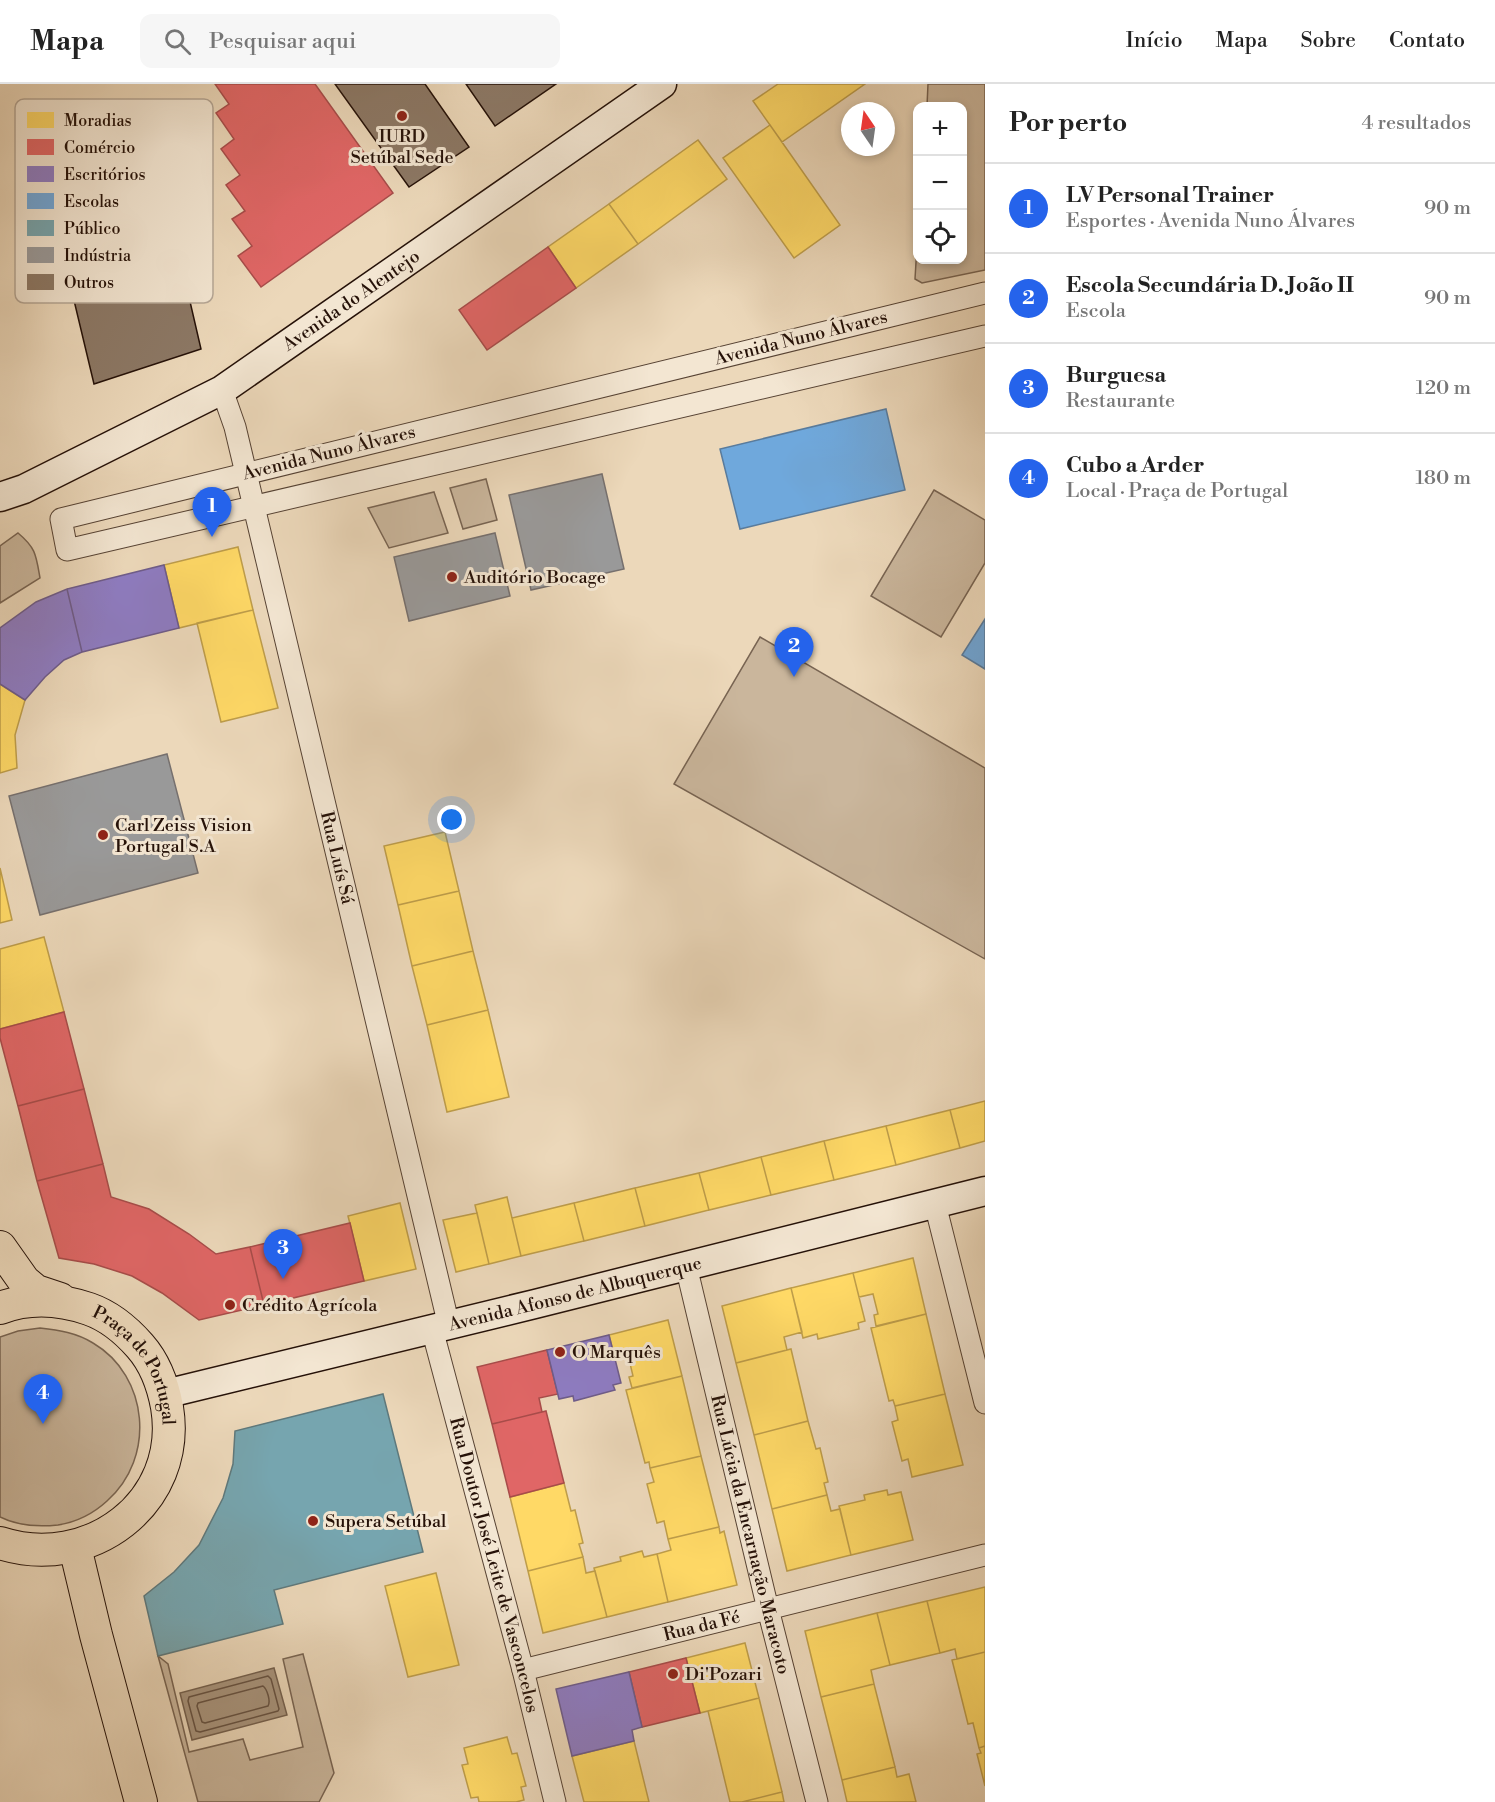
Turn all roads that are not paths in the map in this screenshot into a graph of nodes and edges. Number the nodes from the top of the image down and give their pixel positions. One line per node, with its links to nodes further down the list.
1 (662, 84): 4 (street, Avenida do Alentejo)
2 (985, 293): 5 (street, Avenida Nuno Álvares)
3 (985, 336): 7 (street, Avenida Nuno Álvares)
4 (222, 390): 5 (street, Rua Luís Sá); 6 (street, Avenida do Alentejo)
5 (246, 474): 7 (street, Rua Luís Sá); 7 (street, Avenida Nuno Álvares)
6 (12, 493): 8 (street, Avenida do Alentejo)
7 (254, 507): 15 (street, Rua Luís Sá)
8 (0, 512)
9 (985, 1191): 10 (street, Avenida Afonso de Albuquerque)
10 (935, 1204): 12 (street, Avenida Afonso de Albuquerque); 17 (street)
11 (0, 1247): 13 (main road)
12 (686, 1266): 15 (street, Avenida Afonso de Albuquerque); 21 (street, Rua Lúcia da Encarnação Maracoto)
13 (75, 1304): 14 (main road, Praça de Portugal); 16 (main road, Praça de Portugal)
14 (0, 1308)
15 (441, 1327): 16 (street, Avenida Afonso de Albuquerque); 22 (street, Rua Doutor José Leite de Vasconcelos)
16 (165, 1394): 19 (main road, Praça de Portugal)
17 (985, 1403)
18 (0, 1543): 19 (main road, Praça de Portugal)
19 (75, 1547): 23 (main road)
20 (985, 1555): 21 (street, Rua da Fé)
21 (768, 1609): 22 (street, Rua da Fé); 25 (street, Rua Lúcia da Encarnação Maracoto)
22 (523, 1670): 24 (street, Rua Doutor José Leite de Vasconcelos)
23 (141, 1802)
24 (555, 1802)
25 (817, 1802)

